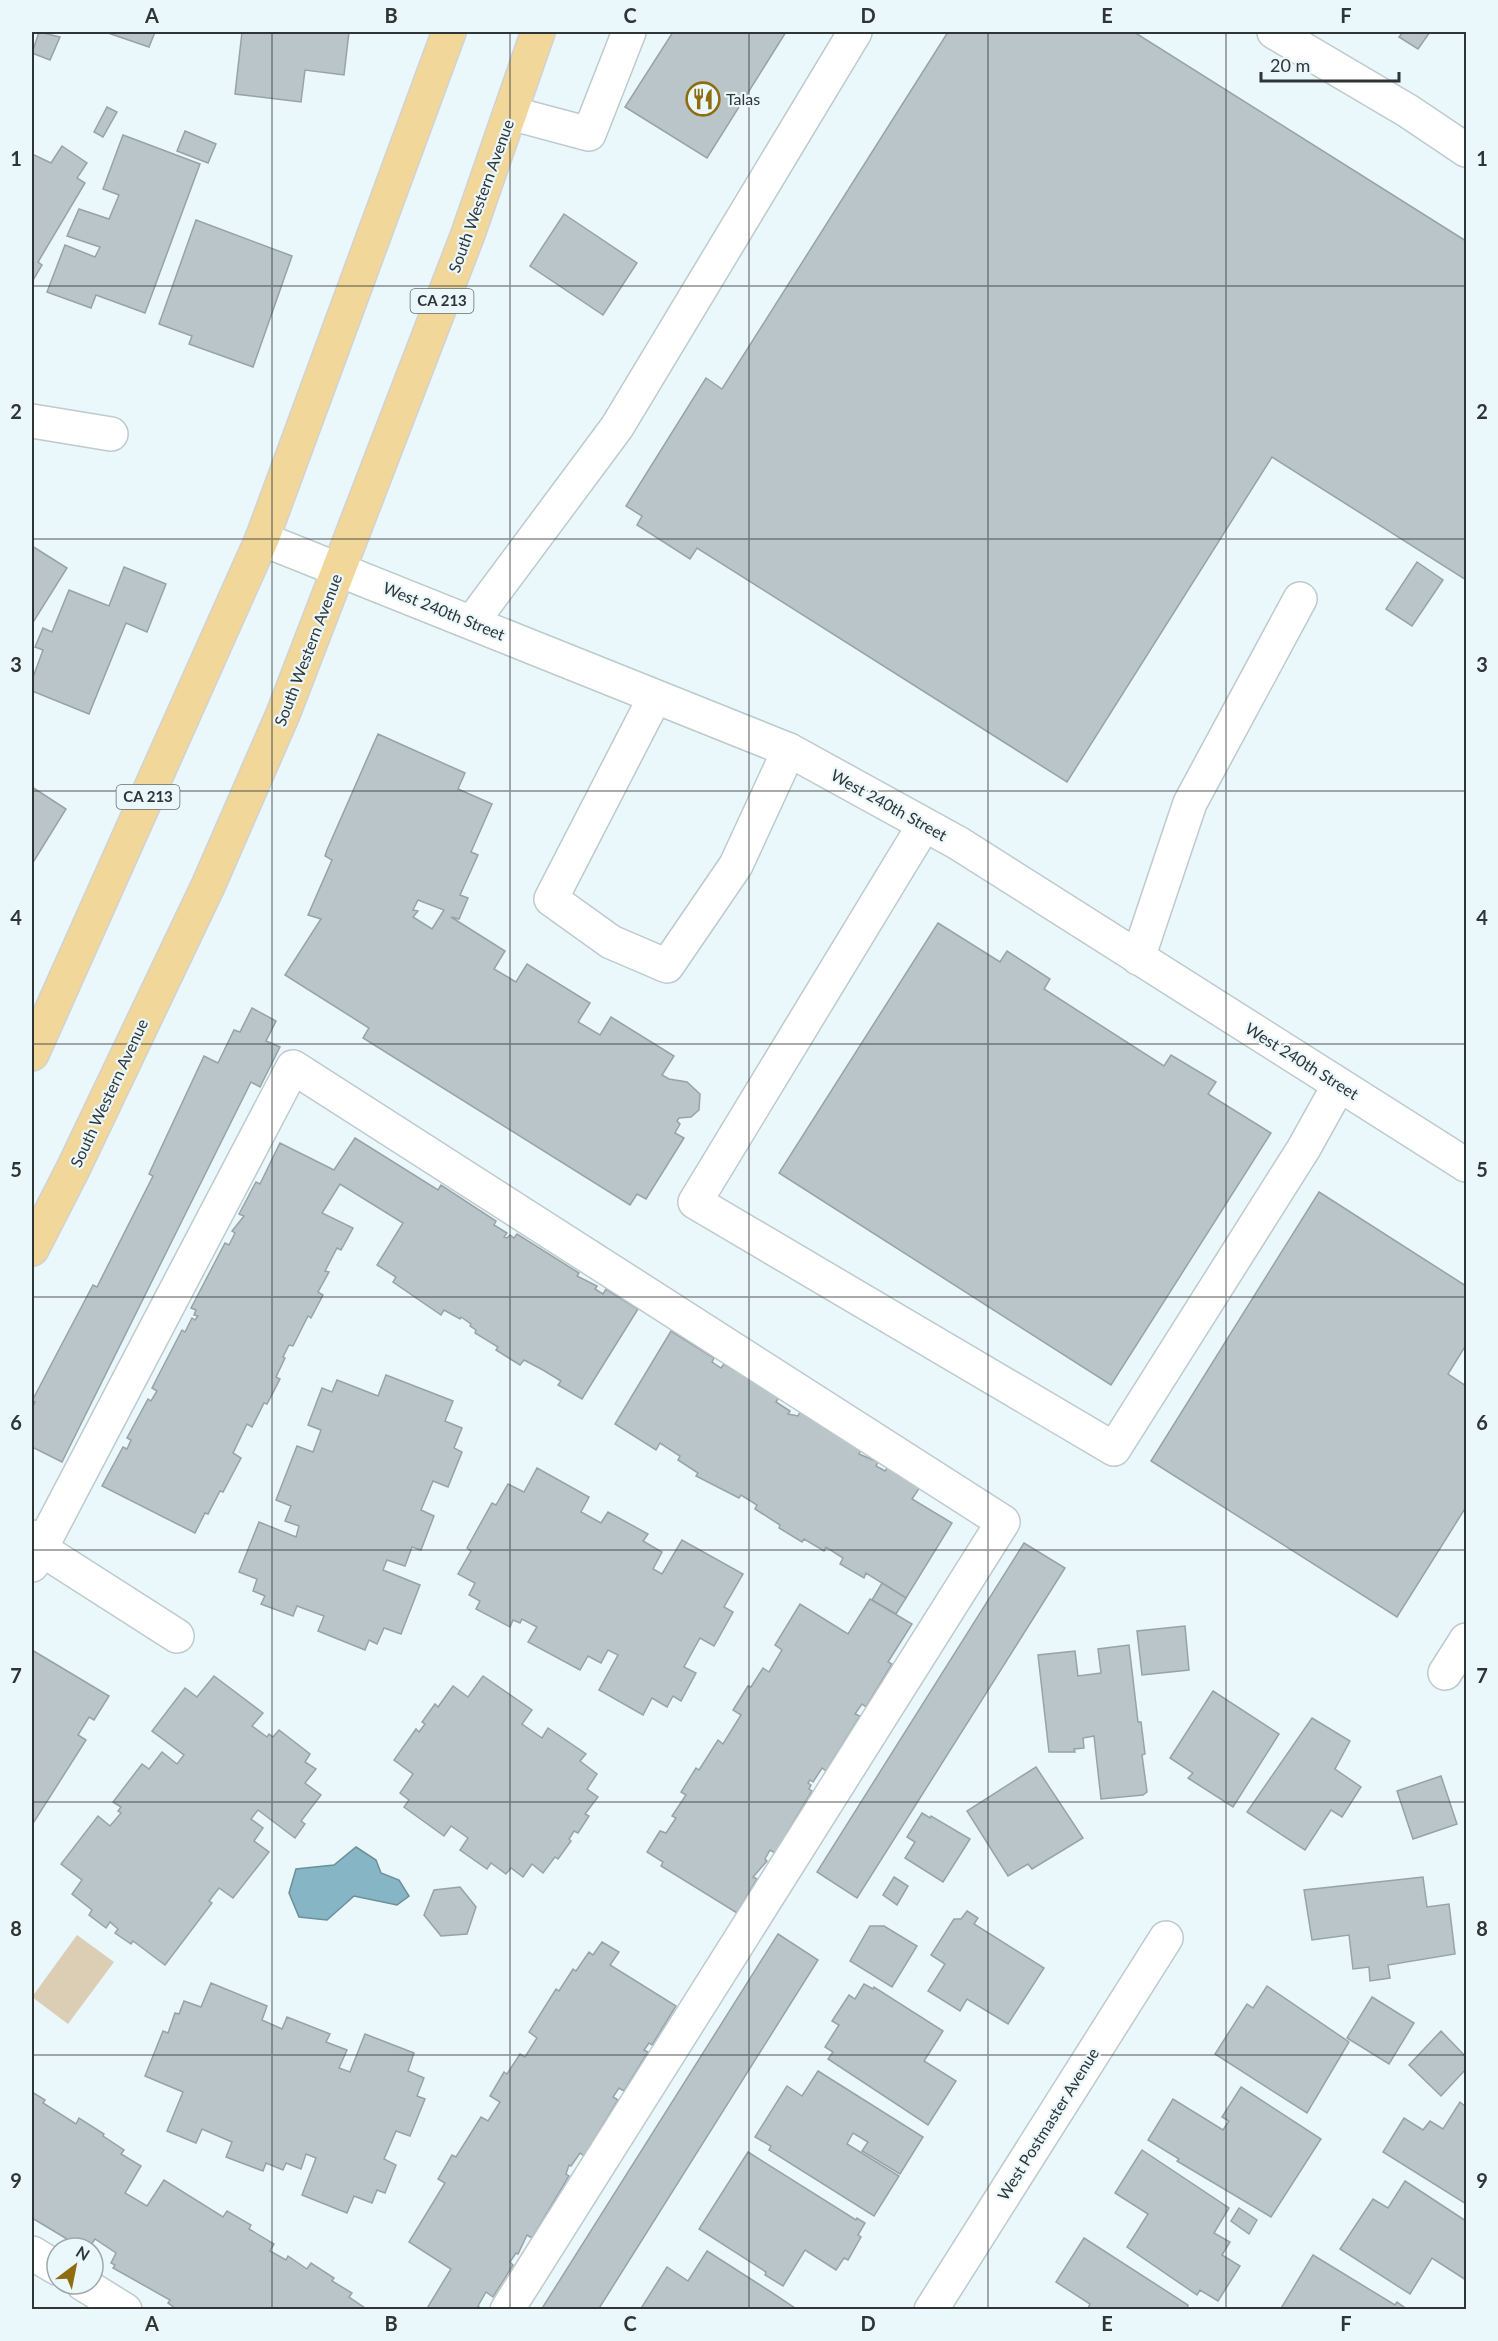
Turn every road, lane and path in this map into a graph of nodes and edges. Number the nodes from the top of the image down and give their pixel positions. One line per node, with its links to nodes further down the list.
1 (449, 32): 10 (main road, CA 213)
2 (538, 32): 6 (main road, South Western Avenue / CA 213)
3 (629, 32): 6 (street)
4 (855, 32): 13 (street)
5 (1274, 32): 7 (street)
6 (510, 114): 11 (main road, South Western Avenue / CA 213)
7 (1467, 150)
8 (32, 421): 9 (street)
9 (111, 434)
10 (262, 539): 11 (street, West 240th Street); 18 (main road, CA 213)
11 (340, 568): 13 (street, West 240th Street); 21 (main road, South Western Avenue / CA 213)
12 (1300, 599): 17 (street)
13 (472, 622): 14 (street, West 240th Street)
14 (655, 697): 15 (street, West 240th Street); 15 (street)
15 (789, 750): 16 (street, West 240th Street)
16 (924, 825): 17 (street, West 240th Street); 19 (street)
17 (1138, 958): 19 (street, West 240th Street)
18 (32, 1054)
19 (1339, 1085): 20 (street, West 240th Street)
20 (1467, 1165)
21 (32, 1249)
22 (34, 1550): 23 (street); 31 (street)
23 (177, 1636)
24 (1467, 1640): 25 (street)
25 (1445, 1673)
26 (1166, 1938): 32 (street, West Postmaster Avenue)
27 (32, 2253): 28 (street)
28 (45, 2261)
29 (102, 2296): 30 (street)
30 (125, 2310)
31 (507, 2310)
32 (931, 2310)

